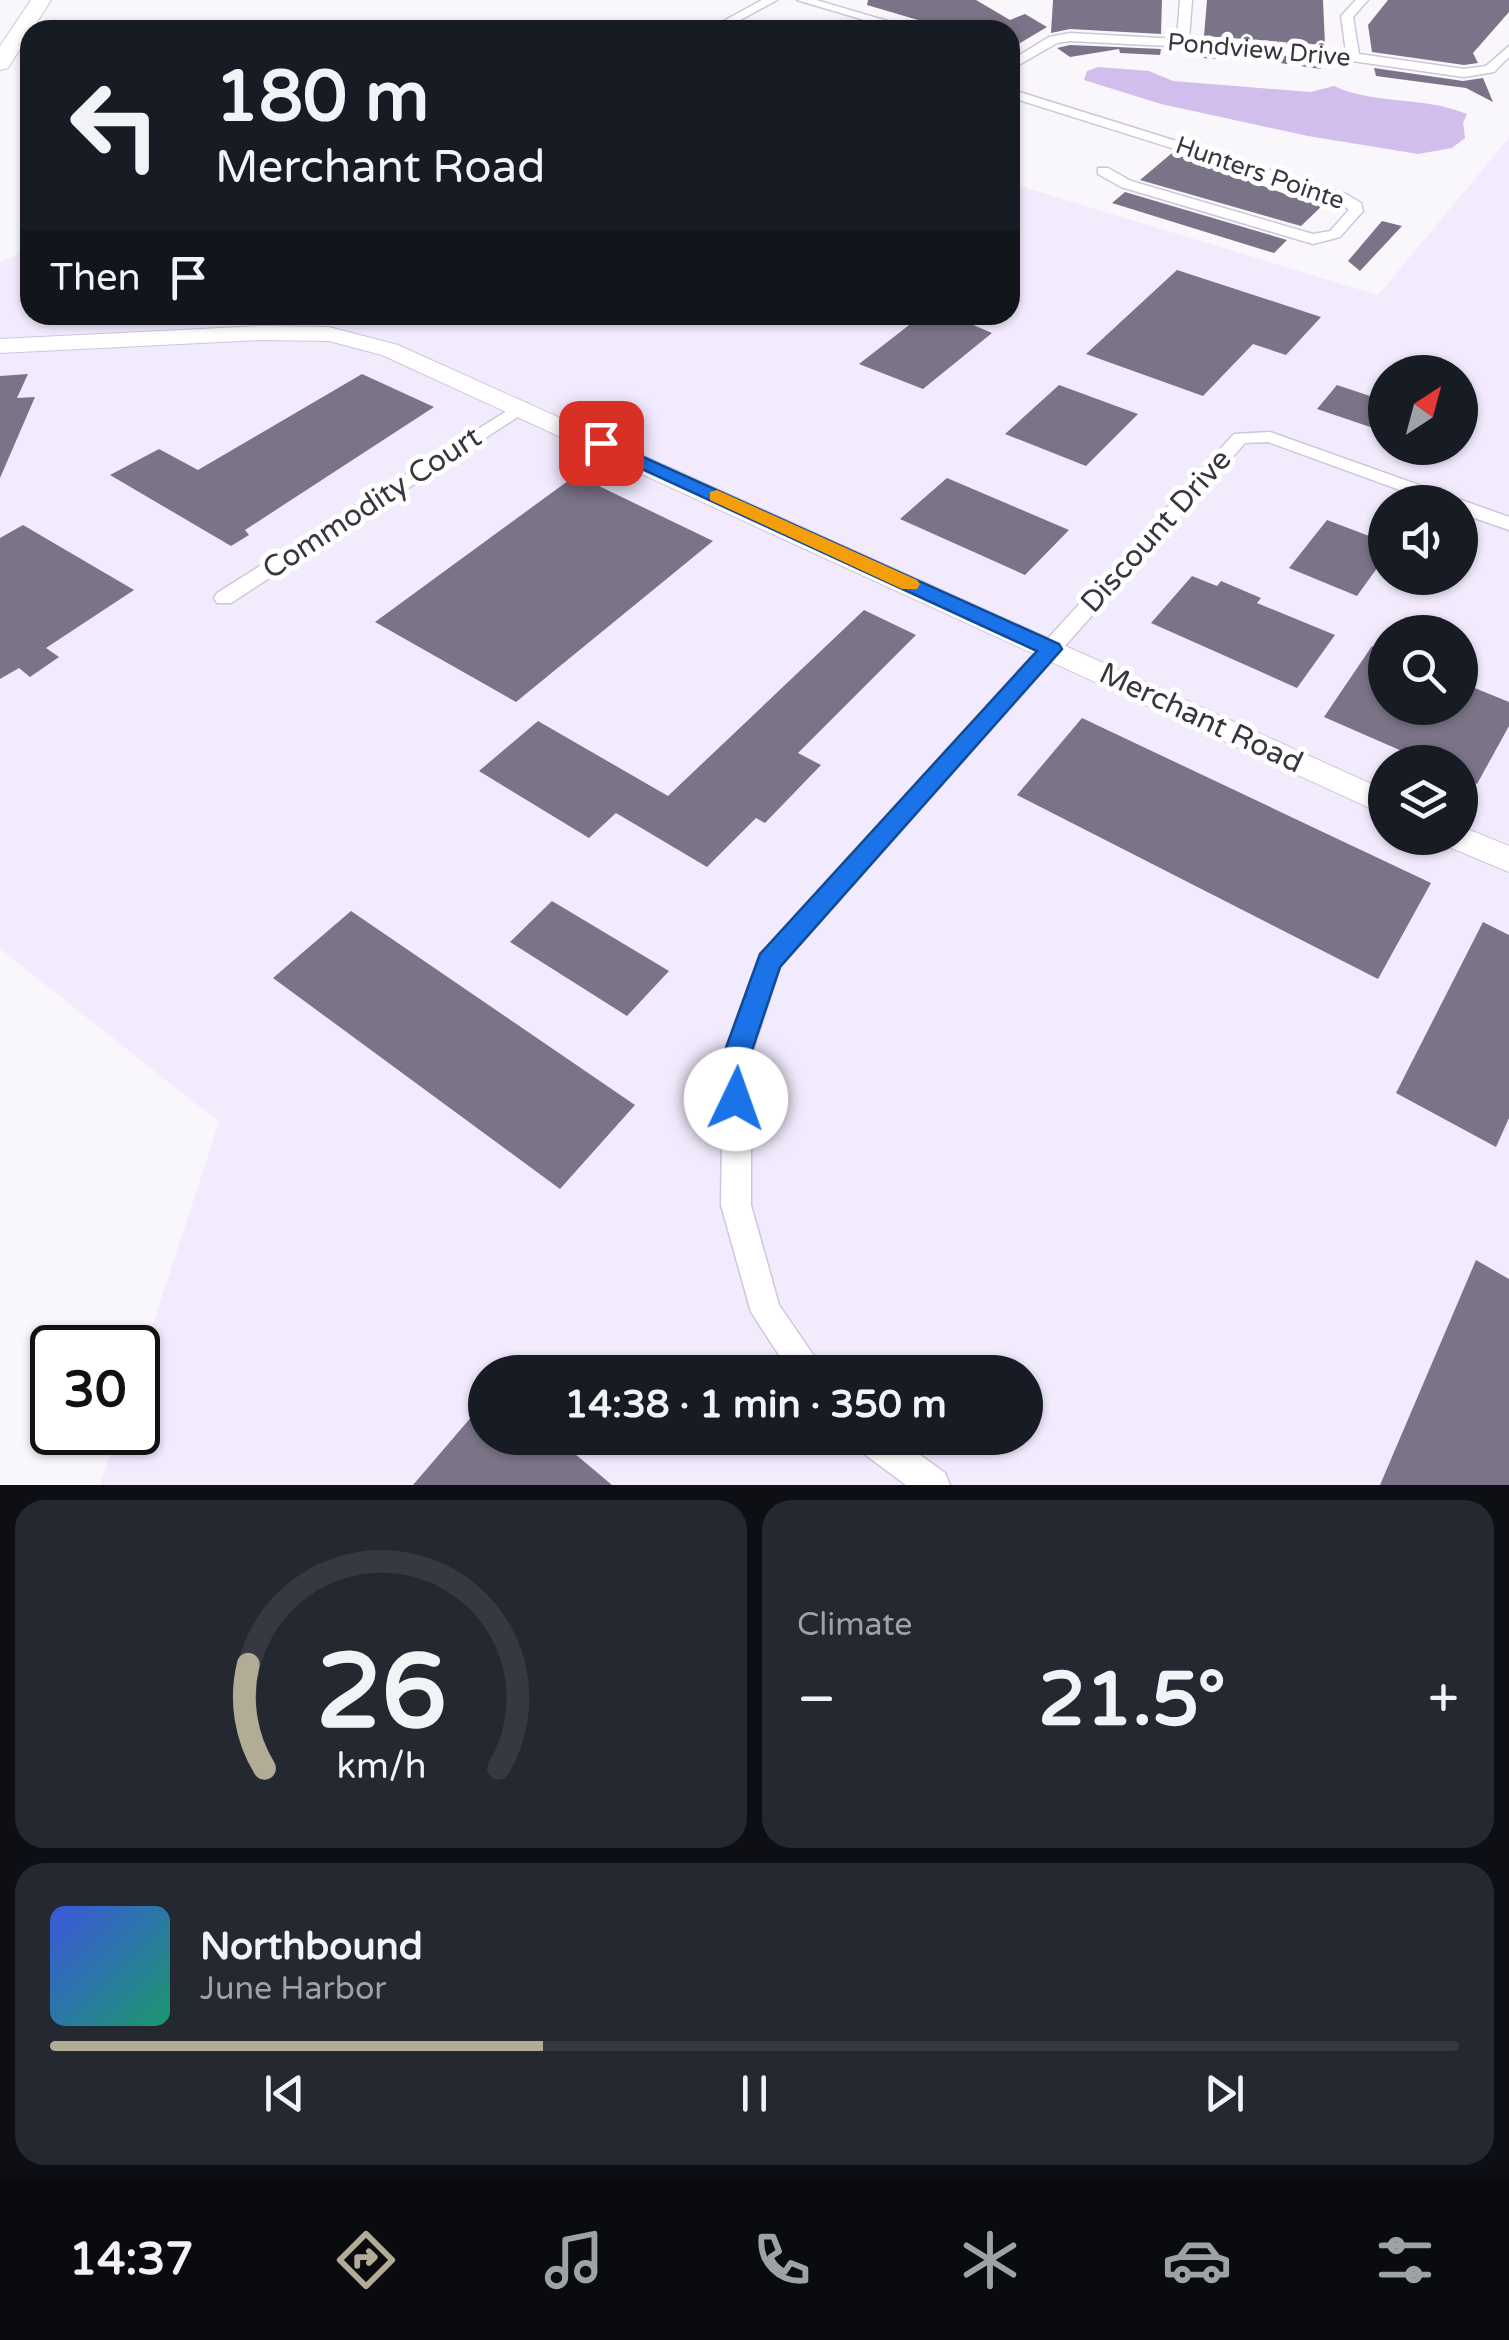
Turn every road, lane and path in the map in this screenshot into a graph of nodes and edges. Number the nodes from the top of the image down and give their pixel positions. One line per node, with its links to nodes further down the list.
1 (41, 0): 6 (highway)
2 (771, 0): 7 (street)
3 (802, 0): 8 (street)
4 (1186, 0): 10 (street)
5 (1362, 0): 13 (street)
6 (22, 20)
7 (732, 20)
8 (875, 20)
9 (9, 34): 14 (highway)
10 (1183, 42): 12 (street, Pondview Drive); 13 (street, Pondview Drive)
11 (1504, 55): 13 (street, Pondview Drive)
12 (1020, 58)
13 (1353, 58)
14 (0, 63)
15 (1020, 96): 16 (street, Hunters Pointe)
16 (1103, 172)
17 (0, 346): 18 (street, Merchant Road)
18 (521, 407): 22 (street, Commodity Court); 23 (street, Merchant Road)
19 (1404, 485): 23 (street, Discount Drive)
20 (1478, 513): 21 (street)
21 (1509, 524)
22 (224, 598)
23 (1051, 649): 24 (street, Merchant Road); 27 (street, Discount Drive)
24 (1368, 795)
25 (1478, 846): 26 (street)
26 (1509, 860)
27 (797, 1355)
28 (893, 1455): 29 (street)
29 (933, 1485)

